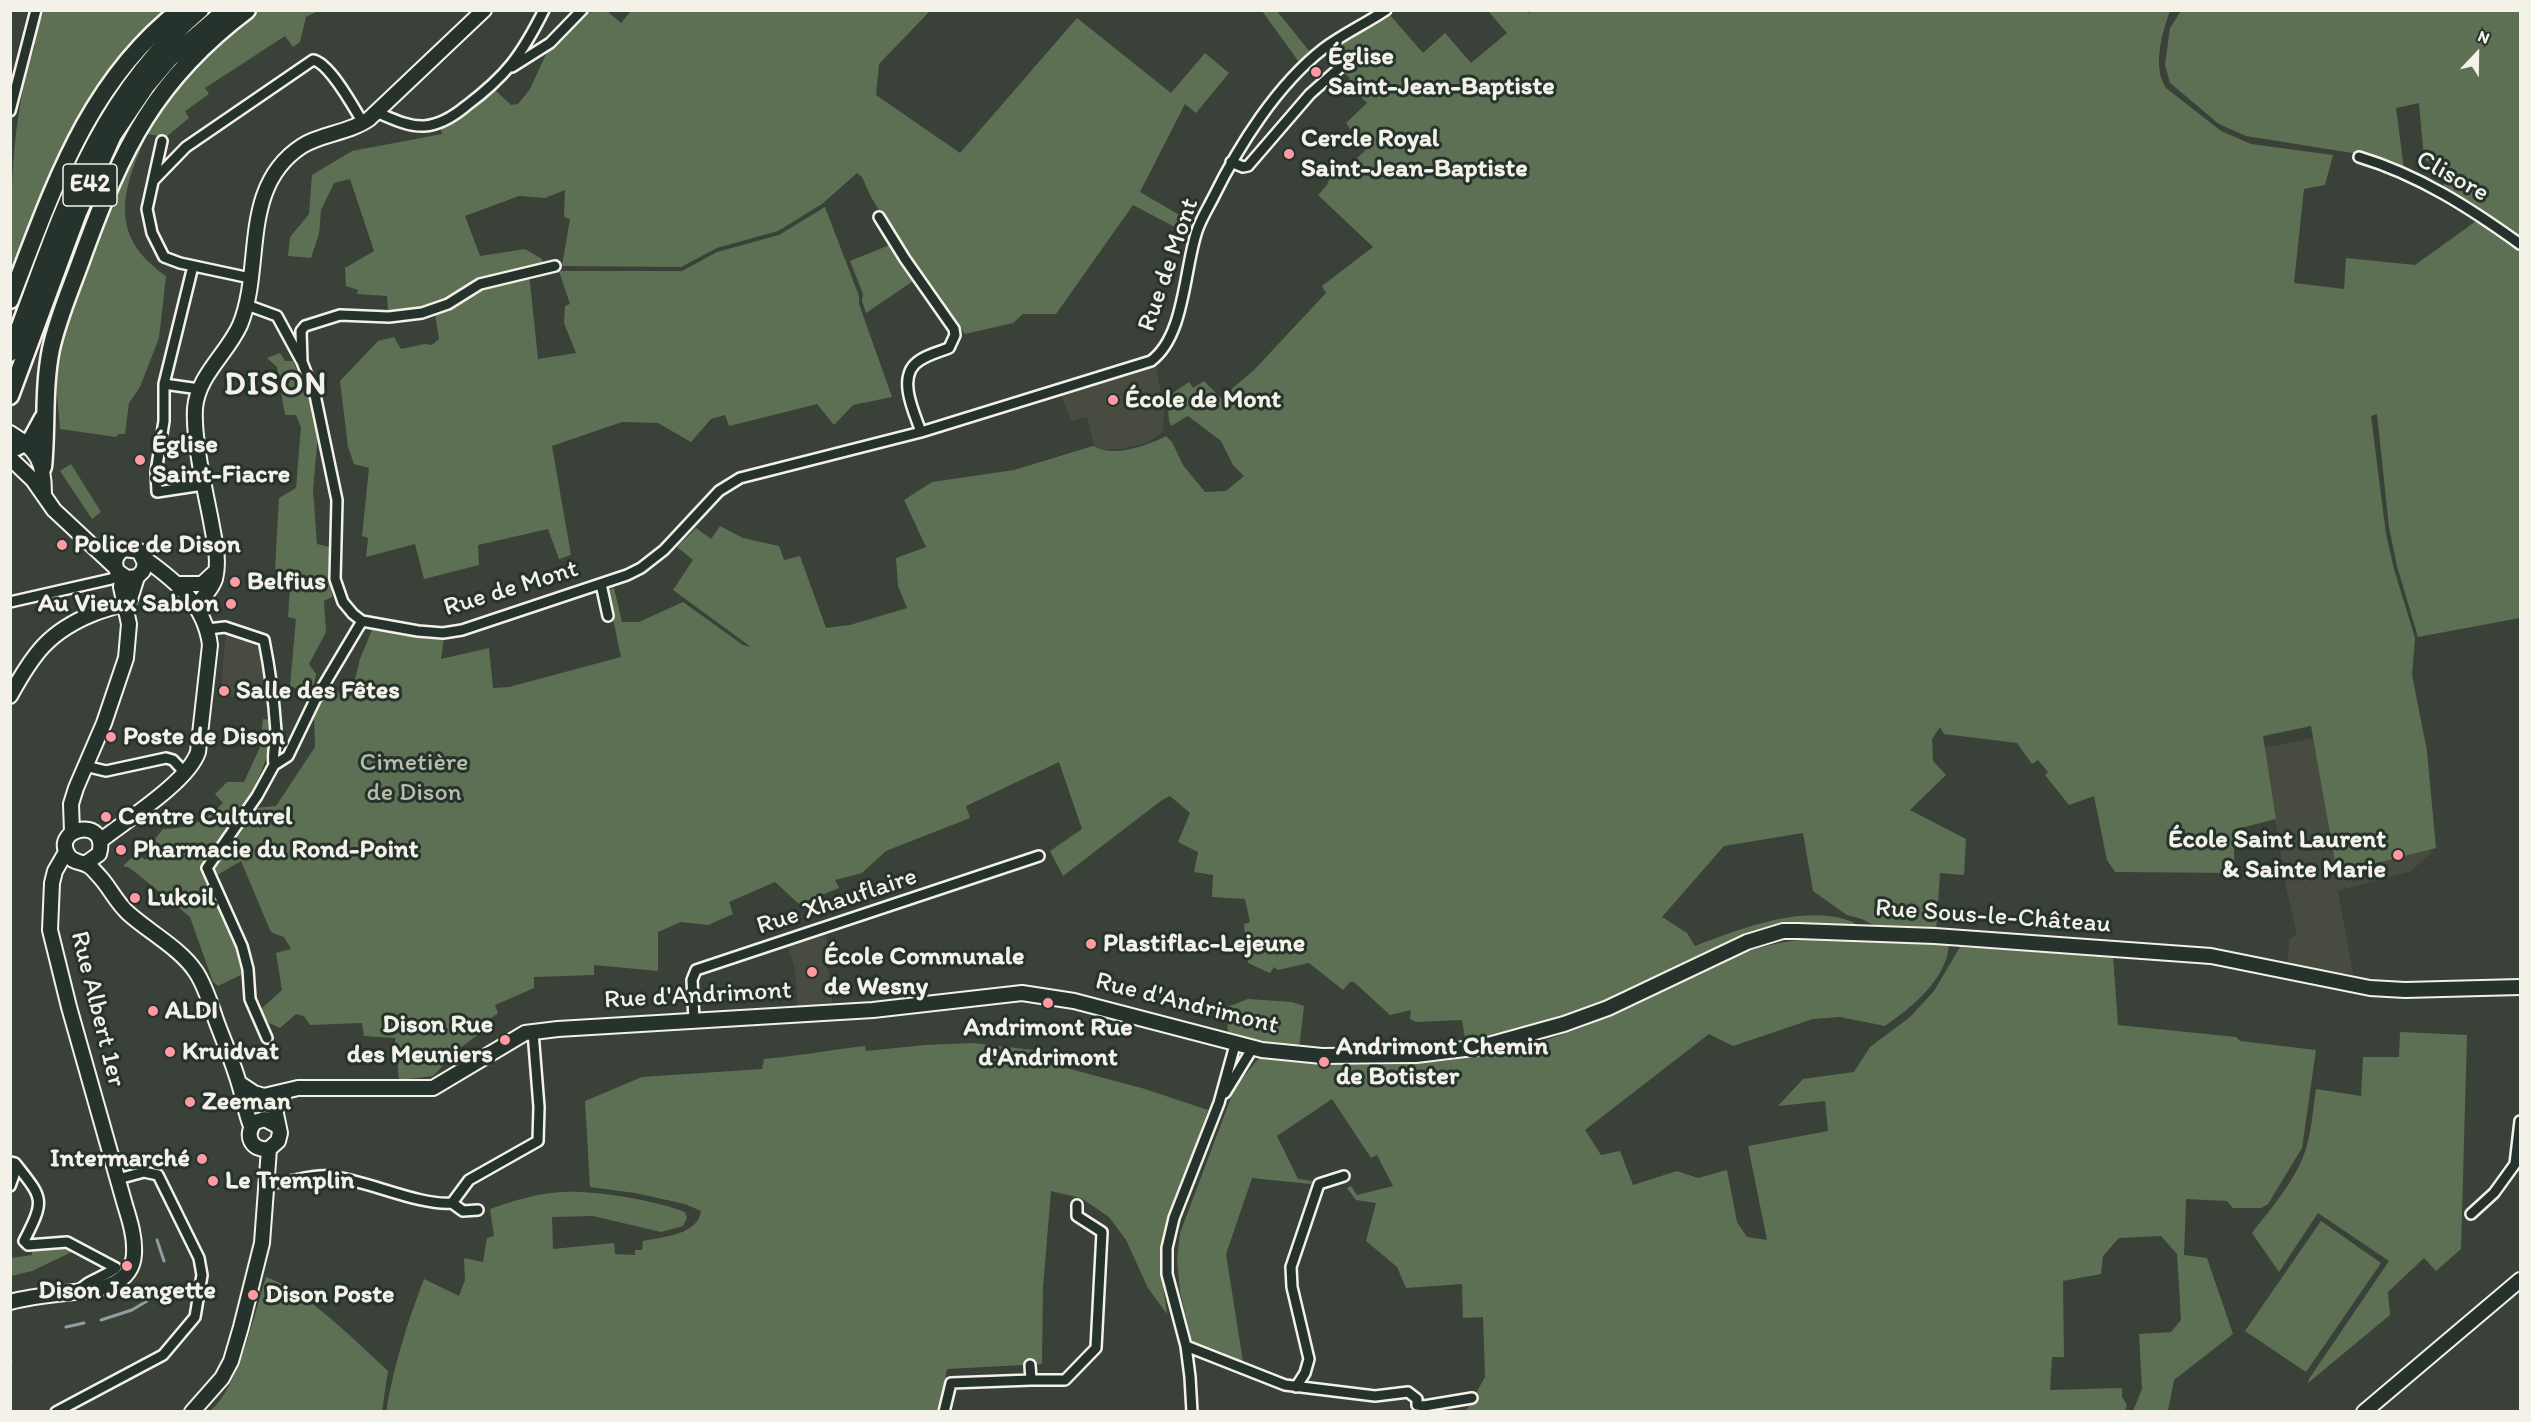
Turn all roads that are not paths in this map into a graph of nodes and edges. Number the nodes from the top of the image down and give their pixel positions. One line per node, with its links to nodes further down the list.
1 (36, 10): 12 (street)
2 (180, 10): 24 (highway)
3 (200, 10): 26 (highway, E42)
4 (226, 10): 30 (highway, E42)
5 (247, 10): 31 (highway)
6 (484, 10): 13 (street)
7 (544, 10): 11 (street)
8 (582, 10): 11 (street)
9 (1386, 10): 17 (street, Rue de Mont)
10 (1345, 63): 17 (street)
11 (510, 68): 13 (street)
12 (10, 111)
13 (376, 112): 14 (street)
14 (363, 123): 18 (street); 23 (street)
15 (162, 141): 18 (street)
16 (2359, 157): 20 (street, Clisore)
17 (1231, 162): 32 (street, Rue de Mont)
18 (154, 180): 21 (street)
19 (879, 217): 32 (street)
20 (2520, 244)
21 (193, 266): 23 (street); 28 (street)
22 (555, 266): 27 (street)
23 (250, 278): 25 (street)
24 (10, 300)
25 (247, 305): 27 (street); 29 (street)
26 (10, 353)
27 (302, 362): 52 (street)
28 (164, 384): 29 (street); 37 (street)
29 (199, 389): 37 (street)
30 (10, 396)
31 (45, 411): 34 (highway); 36 (highway)
32 (921, 432): 46 (street, Rue de Mont)
33 (10, 433): 34 (street)
34 (18, 447): 36 (street)
35 (10, 458): 38 (street)
36 (42, 467): 38 (street)
37 (203, 485): 42 (street)
38 (44, 493): 39 (street)
39 (85, 536): 40 (street); 43 (street)
40 (121, 551): 41 (street); 43 (street)
41 (145, 559): 44 (street); 45 (street)
42 (215, 572): 45 (street); 49 (street)
43 (119, 576): 44 (street); 47 (street); 48 (street); 50 (street)
44 (137, 577): 48 (street)
45 (178, 584): 49 (street)
46 (601, 584): 51 (street, Rue de Mont); 52 (street, Rue de Mont)
47 (10, 602)
48 (125, 603): 50 (street); 56 (street)
49 (197, 605): 53 (street)
50 (95, 613): 54 (street)
51 (608, 616)
52 (362, 621): 55 (street)
53 (208, 628): 55 (street); 57 (street)
54 (10, 696)
55 (274, 765): 67 (street)
56 (84, 766): 57 (street); 58 (street)
57 (183, 775): 59 (street)
58 (72, 832): 59 (street); 60 (street)
59 (99, 848): 62 (street); 63 (street)
60 (66, 852): 62 (street); 80 (street, Rue Albert 1er)
61 (1039, 856): 65 (street, Rue Xhauflaire)
62 (86, 864): 63 (street)
63 (107, 885): 71 (street)
64 (2520, 987): 69 (street, Rue Sous-le-Château)
65 (694, 1020): 66 (street, Rue d'Andrimont); 68 (street, Rue d'Andrimont)
66 (533, 1032): 72 (street, Rue d'Andrimont); 83 (street)
67 (267, 1038)
68 (1235, 1044): 70 (street, Rue d'Andrimont); 73 (street)
69 (1481, 1047): 70 (street, Rue d'Andrimont)
70 (1252, 1048): 73 (street)
71 (240, 1086): 72 (street, Rue d'Andrimont); 75 (street); 76 (street)
72 (286, 1092): 75 (street)
73 (1219, 1103): 90 (street)
74 (2520, 1120): 86 (street)
75 (271, 1122): 76 (street); 77 (street)
76 (252, 1126): 77 (street)
77 (269, 1149): 81 (street)
78 (10, 1162): 82 (street); 88 (street)
79 (1344, 1176): 93 (street)
80 (118, 1179): 88 (street, Rue Albert 1er); 96 (street)
81 (271, 1184): 83 (street); 97 (street)
82 (10, 1186)
83 (452, 1203): 85 (street)
84 (1077, 1205): 92 (street)
85 (478, 1210)
86 (2470, 1214)
87 (2520, 1280): 100 (street)
88 (78, 1292): 89 (street, Rue Albert 1er)
89 (10, 1302)
90 (1186, 1346): 93 (street); 99 (street)
91 (1030, 1365): 92 (street)
92 (1031, 1380): 98 (street)
93 (1296, 1387): 95 (street)
94 (1472, 1398): 95 (street)
95 (1416, 1408)
96 (56, 1412)
97 (192, 1412)
98 (944, 1412)
99 (1191, 1412)
100 (2364, 1412)

